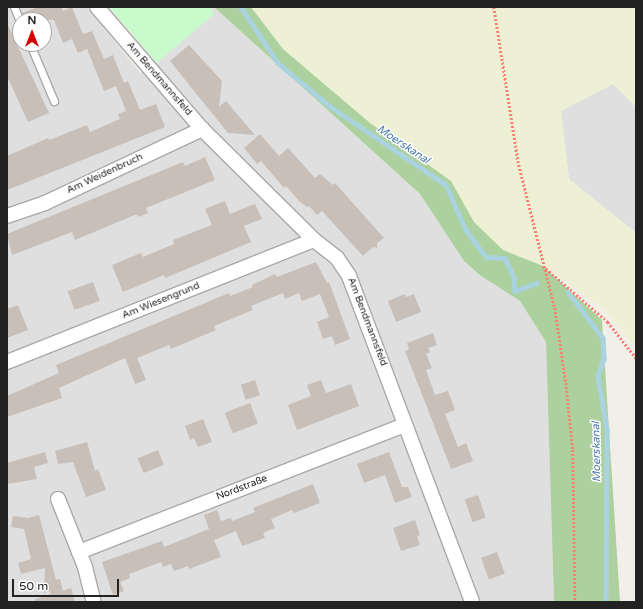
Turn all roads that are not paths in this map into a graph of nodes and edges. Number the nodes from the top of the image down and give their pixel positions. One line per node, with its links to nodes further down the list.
1 (97, 7): 4 (street, Am Bendmannsfeld)
2 (33, 52): 3 (lane)
3 (54, 102)
4 (202, 129): 5 (street, Am Weidenbruch); 6 (street, Am Bendmannsfeld)
5 (7, 216)
6 (314, 240): 7 (street, Am Wiesengrund); 8 (street, Am Bendmannsfeld)
7 (7, 362)
8 (405, 425): 10 (street, Nordstraße); 12 (street, Am Bendmannsfeld)
9 (58, 499): 10 (street)
10 (79, 552): 11 (street)
11 (94, 602)
12 (472, 602)

